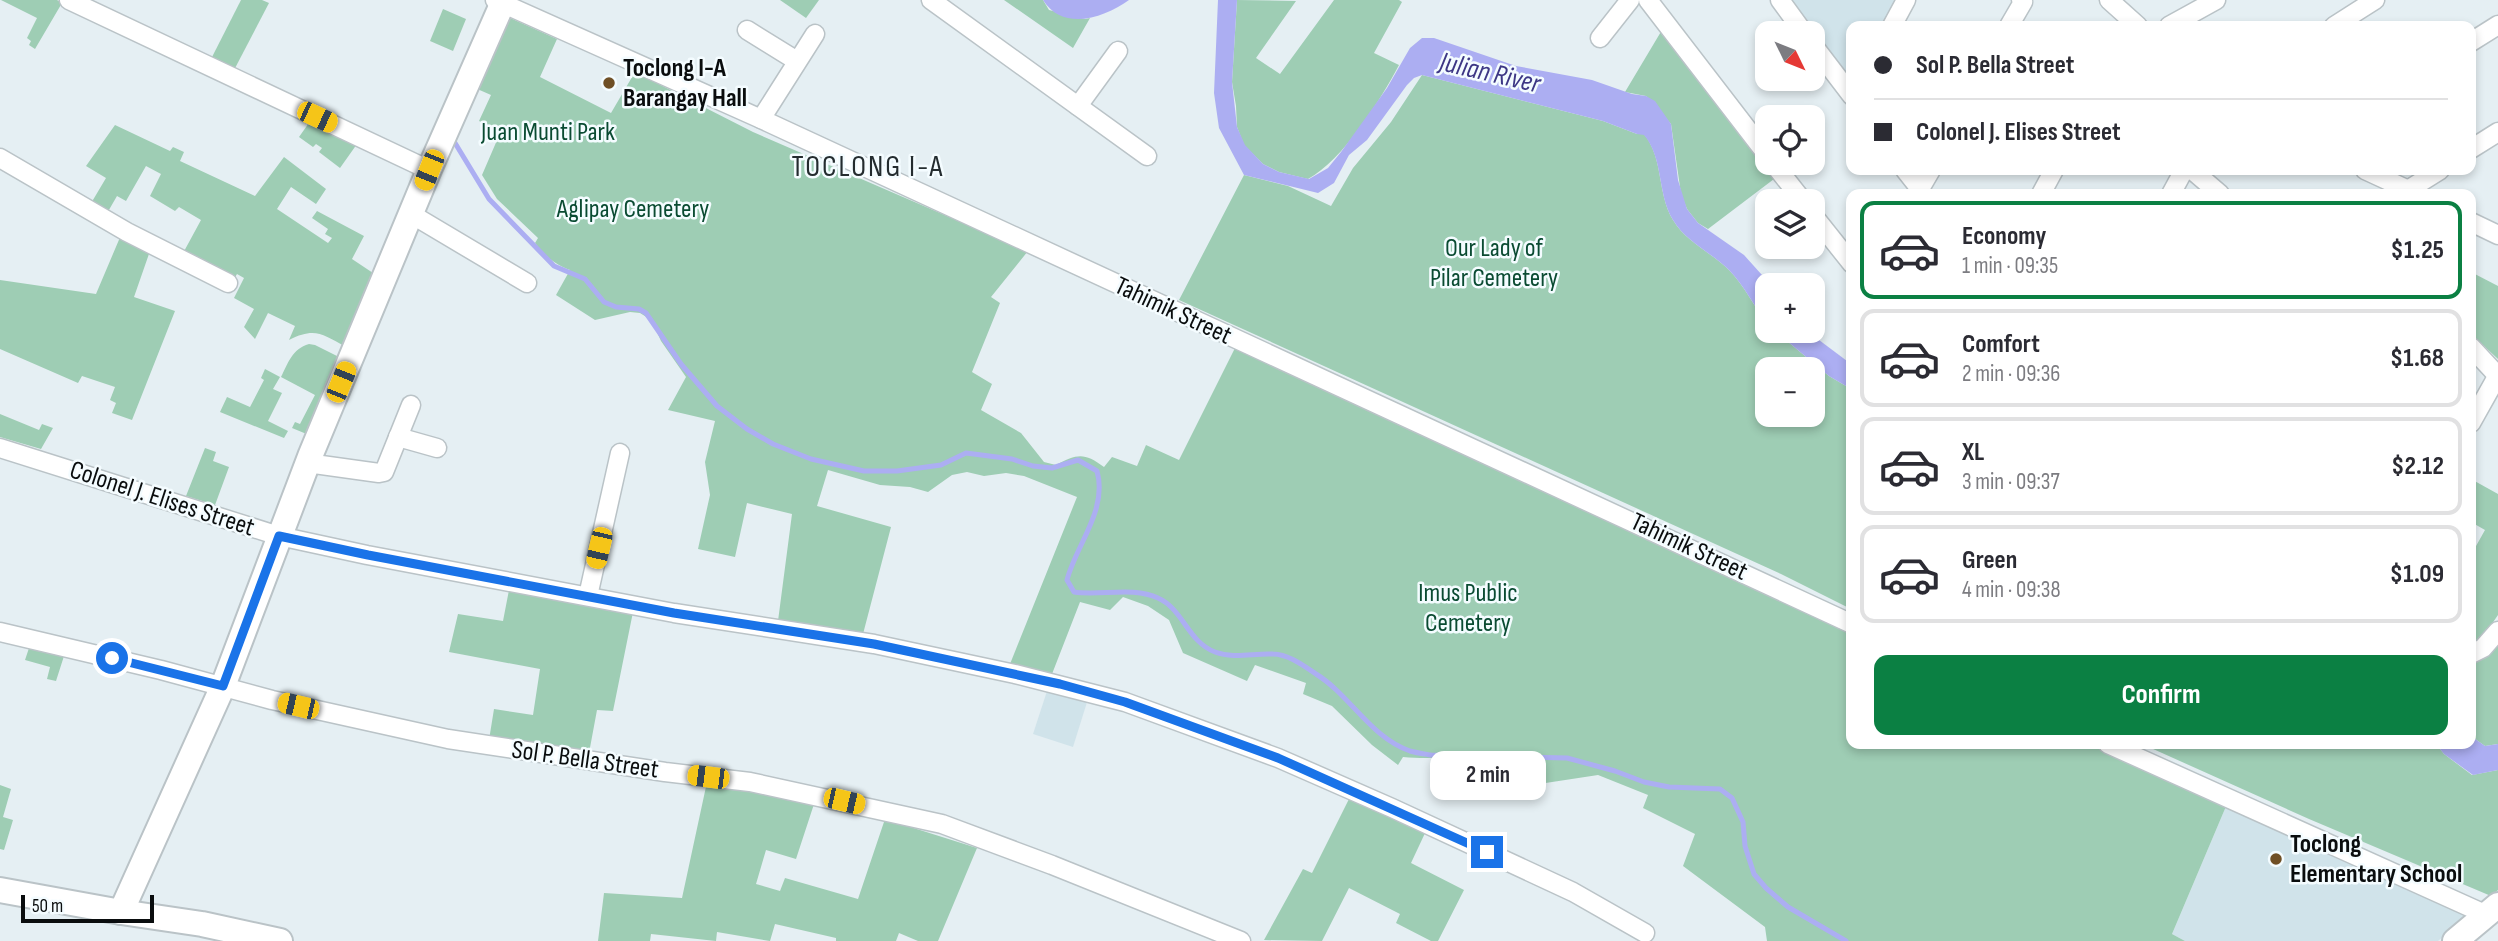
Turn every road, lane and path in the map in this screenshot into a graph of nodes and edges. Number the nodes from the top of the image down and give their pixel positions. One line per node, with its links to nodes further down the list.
1 (69, 0): 34 (street)
2 (931, 0): 27 (street)
3 (1630, 0): 21 (street)
4 (1648, 0): 30 (street)
5 (1780, 0): 12 (street)
6 (1906, 0): 13 (street)
7 (2109, 0): 15 (street)
8 (2216, 0): 16 (street)
9 (2375, 0): 17 (street)
10 (500, 1): 28 (street, Tahimik Street); 34 (street)
11 (2023, 1): 14 (street)
12 (1795, 21)
13 (1895, 21)
14 (2013, 21)
15 (2132, 21)
16 (2178, 21)
17 (2342, 21)
18 (2498, 24): 22 (street)
19 (747, 30): 24 (street)
20 (815, 34): 24 (street)
21 (1600, 38)
22 (2476, 39)
23 (1118, 51): 27 (street)
24 (797, 61): 28 (street)
25 (1825, 61): 26 (street)
26 (1846, 88)
27 (1078, 106): 32 (street)
28 (761, 119): 61 (street, Tahimik Street)
29 (2498, 132): 31 (street)
30 (1755, 139)
31 (2476, 146)
32 (1147, 156)
33 (0, 158): 48 (street)
34 (429, 170): 43 (street)
35 (1782, 175): 39 (street)
36 (2198, 175): 40 (street)
37 (2376, 175): 41 (street)
38 (2434, 175): 42 (street)
39 (1793, 189)
40 (2214, 189)
41 (2406, 189)
42 (2416, 189)
43 (411, 214): 49 (street); 58 (street)
44 (2476, 224): 46 (street)
45 (1825, 230): 47 (street)
46 (2498, 235)
47 (1846, 256)
48 (229, 283)
49 (527, 283)
50 (2476, 352): 51 (street)
51 (2498, 376): 53 (street)
52 (411, 405): 54 (street)
53 (2476, 414)
54 (398, 437): 56 (street); 58 (street)
55 (0, 448): 59 (street, Colonel J. Elises Street)
56 (436, 449)
57 (620, 453): 60 (street)
58 (307, 463): 59 (street)
59 (279, 536): 60 (street, Colonel J. Elises Street); 65 (street)
60 (588, 596): 70 (street, Colonel J. Elises Street)
61 (1846, 621)
62 (2498, 631): 64 (street)
63 (0, 632): 65 (street, Sol P. Bella Street)
64 (2476, 652)
65 (223, 686): 69 (street); 72 (street, Sol P. Bella Street)
66 (2120, 749): 68 (street)
67 (0, 890): 69 (street)
68 (2492, 910): 73 (street)
69 (121, 912): 71 (street)
70 (1645, 933)
71 (280, 941)
72 (1241, 941)
73 (2455, 941)

